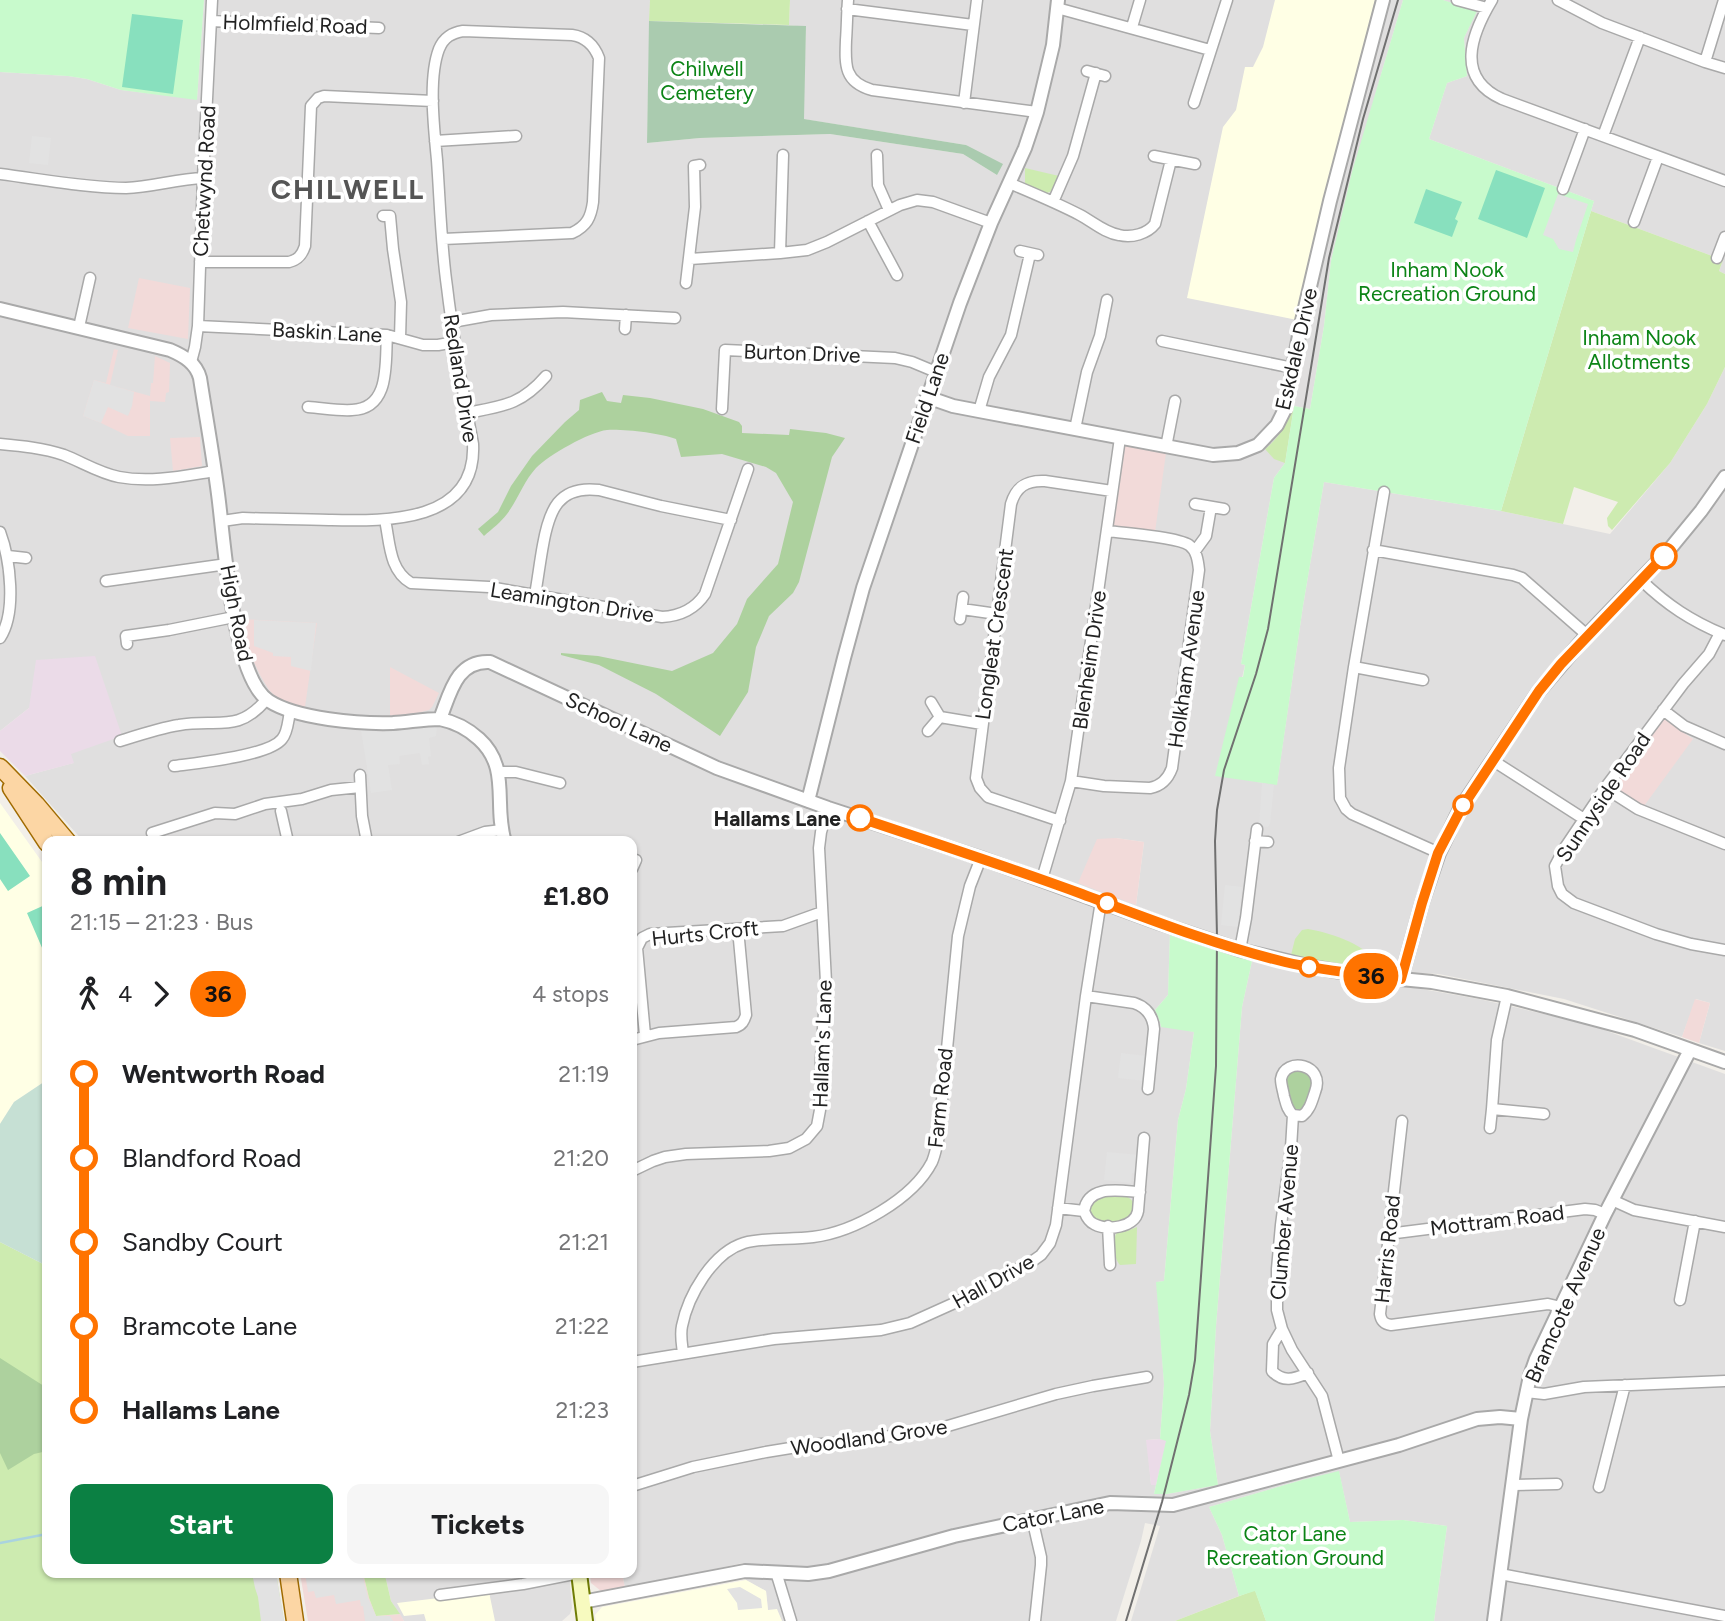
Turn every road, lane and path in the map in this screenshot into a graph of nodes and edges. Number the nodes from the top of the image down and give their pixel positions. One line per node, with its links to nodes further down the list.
1 (212, 0): 12 (street, Chetwynd Road)
2 (977, 0): 13 (street)
3 (1140, 0): 14 (street)
4 (1227, 0): 17 (street)
5 (1383, 0): 74 (street, Eskdale Drive)
6 (1457, 0): 11 (street)
7 (1558, 0): 16 (street)
8 (1724, 0): 18 (street)
9 (848, 4): 13 (street); 22 (street)
10 (1057, 4): 14 (street); 24 (street, Field Lane)
11 (1490, 4): 25 (street)
12 (211, 21): 15 (street, Holmfield Road); 37 (street, Chetwynd Road)
13 (973, 26): 22 (street)
14 (1132, 27): 17 (street)
15 (379, 28)
16 (1640, 37): 18 (street); 27 (street)
17 (1210, 50): 23 (street)
18 (1705, 62): 19 (street)
19 (1725, 68)
20 (1096, 73): 43 (street)
21 (433, 102): 28 (street, Redland Drive); 50 (street, Redland Drive); 55 (street)
22 (964, 103): 24 (street)
23 (1194, 103)
24 (1037, 113): 41 (street, Field Lane)
25 (1585, 130): 27 (street); 42 (street)
26 (516, 136): 28 (street)
27 (1603, 136): 32 (street)
28 (435, 141): 50 (street, Redland Drive)
29 (783, 155): 38 (street)
30 (877, 155): 44 (street)
31 (1154, 156): 33 (street)
32 (1658, 157): 40 (street); 47 (street)
33 (1171, 160): 34 (street); 43 (street)
34 (1195, 164)
35 (700, 165): 54 (street)
36 (0, 174): 37 (street)
37 (203, 178): 55 (street, Chetwynd Road)
38 (782, 179): 39 (street); 51 (street)
39 (795, 180)
40 (1725, 181)
41 (1009, 183): 43 (street); 48 (street, Field Lane)
42 (1563, 189)
43 (1053, 202)
44 (888, 211): 46 (street); 48 (street)
45 (383, 216): 70 (street)
46 (868, 221): 51 (street); 56 (street)
47 (1634, 222)
48 (991, 223): 75 (street, Field Lane)
49 (1725, 237): 53 (street)
50 (443, 239): 65 (street, Redland Drive)
51 (780, 253): 54 (street)
52 (1029, 254): 83 (street)
53 (1717, 258)
54 (690, 259): 60 (street)
55 (200, 262): 66 (street, Chetwynd Road)
56 (891, 264): 57 (street); 58 (street)
57 (880, 270)
58 (897, 275)
59 (90, 278): 67 (street)
60 (687, 283)
61 (1107, 300): 85 (street)
62 (0, 309): 67 (street)
63 (626, 315): 64 (street); 65 (street); 68 (street)
64 (675, 318)
65 (452, 322): 72 (street, Redland Drive)
66 (198, 326): 69 (street, Baskin Lane); 73 (street, Chetwynd Road)
67 (79, 327): 73 (street)
68 (625, 329)
69 (387, 335): 70 (street, Baskin Lane); 81 (street)
70 (400, 338): 72 (street, Baskin Lane)
71 (1162, 341): 74 (street)
72 (456, 342): 84 (street, Redland Drive)
73 (191, 362): 90 (street, High Road)
74 (1293, 368): 88 (street, Eskdale Drive)
75 (936, 372): 79 (street, Field Lane); 82 (street, Burton Drive)
76 (546, 376): 78 (street)
77 (530, 378): 78 (street)
78 (537, 387): 84 (street)
79 (928, 397): 83 (street, Eskdale Drive); 140 (street, Field Lane)
80 (1175, 401): 88 (street)
81 (309, 407)
82 (722, 409)
83 (979, 411): 85 (street, Eskdale Drive)
84 (467, 413): 97 (street, Redland Drive)
85 (1075, 429): 86 (street, Eskdale Drive)
86 (1120, 438): 88 (street, Eskdale Drive); 92 (street, Blenheim Drive)
87 (0, 444): 90 (street)
88 (1167, 447)
89 (748, 470): 98 (street, Leamington Drive)
90 (215, 471): 99 (street, High Road)
91 (1725, 477): 107 (street)
92 (1112, 491): 101 (street, Blenheim Drive); 111 (street, Longleat Crescent)
93 (1384, 492): 102 (street)
94 (1195, 504): 95 (street)
95 (1211, 507): 96 (street); 103 (street)
96 (1224, 509)
97 (385, 520): 99 (street, Redland Drive); 109 (street, Leamington Drive)
98 (731, 520): 109 (street, Leamington Drive); 109 (street)
99 (222, 521): 106 (street, High Road)
100 (0, 531): 104 (street)
101 (1107, 531): 103 (street); 136 (street, Blenheim Drive)
102 (1373, 550): 114 (street); 117 (street)
103 (1195, 551): 136 (street, Holkham Avenue)
104 (8, 556): 105 (street); 115 (street)
105 (26, 558)
106 (227, 564): 108 (street); 112 (street, High Road)
107 (1641, 580): 113 (street); 114 (street)
108 (106, 581)
109 (535, 595)
110 (963, 597): 111 (street)
111 (997, 614): 125 (street, Longleat Crescent)
112 (234, 617): 116 (street); 119 (street, High Road)
113 (1722, 634): 121 (street, Sunnyside Road)
114 (1587, 635): 129 (street)
115 (0, 638)
116 (127, 644)
117 (1354, 667): 118 (street); 158 (street)
118 (1423, 680)
119 (266, 700): 122 (street); 127 (street)
120 (931, 702): 123 (street)
121 (1663, 710): 128 (street); 139 (street, Sunnyside Road)
122 (290, 712): 124 (street); 130 (street)
123 (940, 717): 125 (street); 126 (street)
124 (440, 719): 133 (street); 140 (street, School Lane)
125 (982, 724): 146 (street, Longleat Crescent)
126 (928, 731)
127 (120, 741)
128 (1725, 744)
129 (1492, 760): 145 (street); 158 (street)
130 (196, 763): 131 (street); 135 (street)
131 (174, 766)
132 (0, 770): 149 (main road); 150 (main road)
133 (498, 772): 137 (street); 154 (street)
134 (360, 775): 138 (street)
135 (198, 776)
136 (1071, 781): 146 (street, Blenheim Drive)
137 (560, 783)
138 (360, 787): 141 (street); 152 (street)
139 (1605, 788): 145 (street, Sunnyside Road); 157 (street)
140 (808, 801): 142 (street, School Lane)
141 (254, 808): 144 (street); 148 (street)
142 (828, 808): 159 (street, School Lane); 162 (street, Hallam's Lane)
143 (281, 811): 151 (street)
144 (258, 818)
145 (1584, 819): 165 (street, Sunnyside Road)
146 (1060, 821): 160 (street, Blenheim Drive)
147 (1257, 829): 155 (street)
148 (152, 833)
149 (42, 836)
150 (63, 836)
151 (287, 836)
152 (366, 836)
153 (474, 836): 154 (street)
154 (503, 836)
155 (1255, 841): 156 (street); 164 (street)
156 (1268, 842)
157 (1725, 844)
158 (1438, 853): 166 (street)
159 (981, 858): 160 (street, School Lane); 196 (street, Farm Road)
160 (1042, 879): 161 (street, School Lane)
161 (1101, 901): 164 (street, School Lane); 167 (street, Hall Drive)
162 (821, 912): 163 (street, Hurts Croft); 182 (street, Hallam's Lane)
163 (738, 929): 169 (street); 169 (street, Hurts Croft)
164 (1240, 950): 166 (street, School Lane)
165 (1725, 950)
166 (1401, 979): 168 (street, School Lane)
167 (1086, 996): 173 (street); 185 (street, Hall Drive)
168 (1507, 996): 171 (street, School Lane); 174 (street)
169 (645, 1035): 170 (street)
170 (637, 1038)
171 (1690, 1050): 172 (street, School Lane); 184 (street, Bramcote Avenue)
172 (1725, 1062)
173 (1148, 1089)
174 (1492, 1110): 175 (street); 180 (street)
175 (1532, 1113): 176 (street); 179 (street)
176 (1544, 1114)
177 (1293, 1115): 177 (street, Clumber Avenue); 195 (street, Clumber Avenue)
178 (1402, 1121): 191 (street, Harris Road)
179 (1532, 1125)
180 (1490, 1128)
181 (1144, 1138): 183 (street)
182 (637, 1169)
183 (1140, 1192): 186 (street); 189 (street)
184 (1612, 1200): 187 (street, Bramcote Avenue); 188 (street)
185 (1058, 1208): 186 (street); 196 (street, Hall Drive)
186 (1084, 1211): 189 (street)
187 (1605, 1214): 191 (street, Mottram Road); 194 (street, Bramcote Avenue)
188 (1695, 1221): 190 (street); 193 (street)
189 (1108, 1226): 192 (street)
190 (1725, 1227)
191 (1388, 1234): 194 (street, Harris Road)
192 (1110, 1265)
193 (1680, 1300)
194 (1561, 1307): 202 (street, Bramcote Avenue)
195 (1282, 1329): 198 (street, Clumber Avenue); 198 (street, Clumber Avenue)
196 (683, 1353): 197 (street, Hall Drive)
197 (637, 1361)
198 (1308, 1373): 204 (street, Clumber Avenue)
199 (1147, 1377): 205 (street, Woodland Grove)
200 (1725, 1381): 201 (street)
201 (1625, 1385): 202 (street); 208 (street)
202 (1526, 1392): 203 (street, Bramcote Avenue)
203 (1521, 1419): 204 (street, Cator Lane); 207 (street, Bramcote Avenue)
204 (1339, 1461): 209 (street, Cator Lane)
205 (637, 1484)
206 (1557, 1484): 207 (street)
207 (1512, 1485): 211 (street, Bramcote Avenue)
208 (1599, 1486)
209 (1032, 1518): 210 (street, Cator Lane); 221 (street)
210 (776, 1572): 216 (street, Cator Lane); 220 (street)
211 (1500, 1574): 217 (street); 222 (street, Bramcote Avenue)
212 (289, 1578): 218 (main road)
213 (554, 1578): 215 (street)
214 (580, 1578): 216 (main road)
215 (440, 1595)
216 (582, 1602): 219 (main road)
217 (1725, 1616)
218 (295, 1621)
219 (585, 1621)
220 (791, 1621)
221 (1035, 1621)
222 (1494, 1621)

